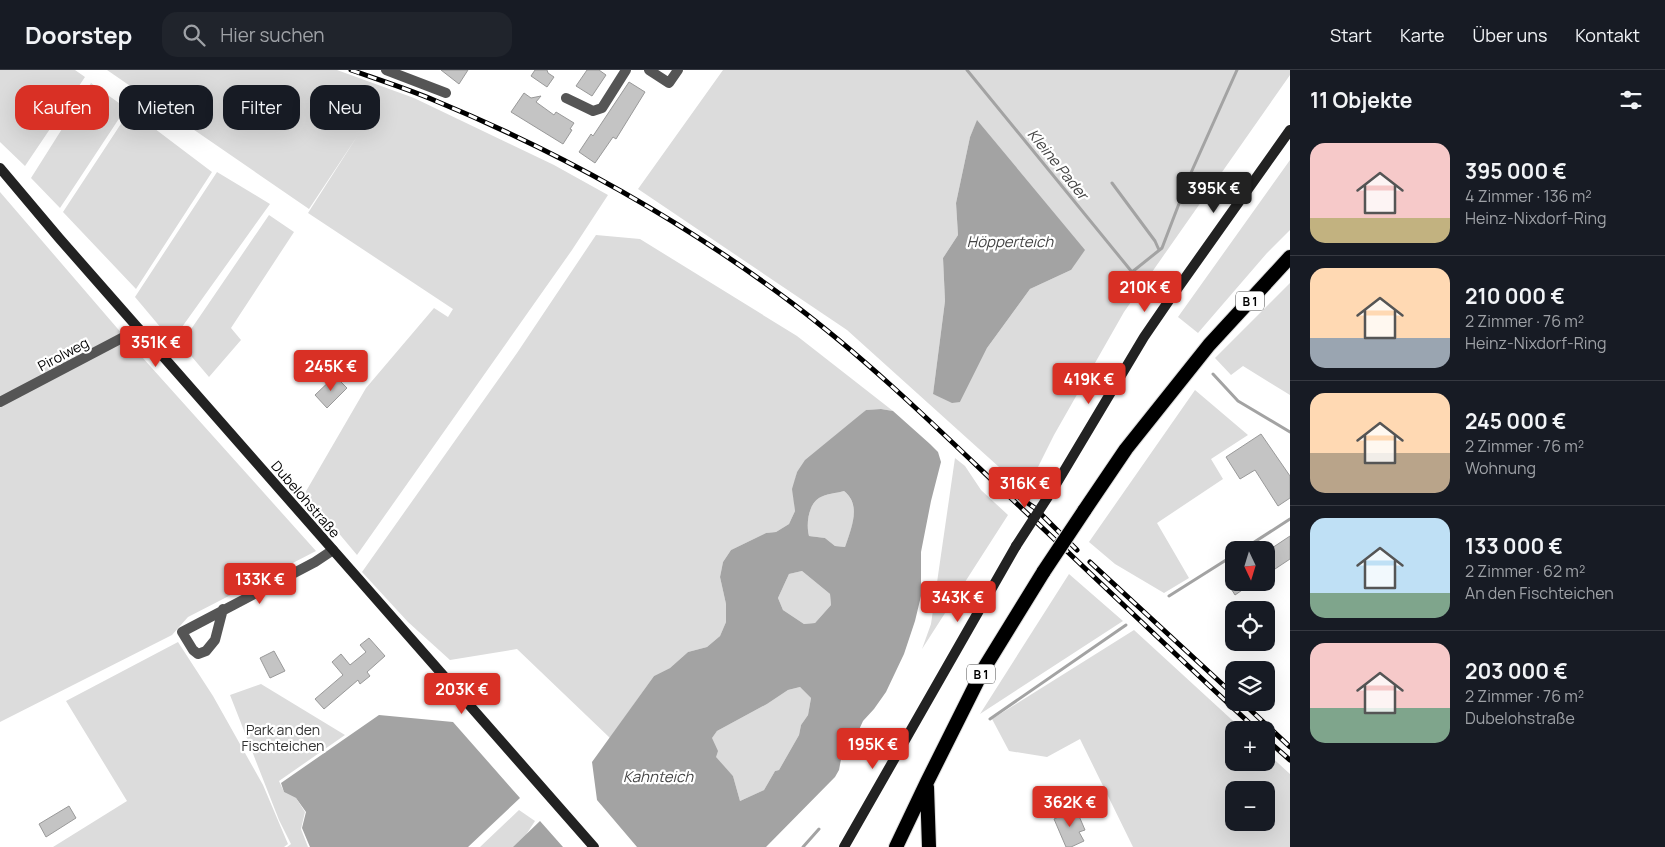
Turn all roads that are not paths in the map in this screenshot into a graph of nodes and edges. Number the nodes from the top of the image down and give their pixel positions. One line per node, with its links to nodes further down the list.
1 (386, 70): 5 (street)
2 (626, 70): 6 (street)
3 (649, 70): 4 (street)
4 (678, 70)
5 (446, 93)
6 (566, 98)
7 (1290, 129): 15 (main road, bridge)
8 (0, 168): 10 (main road, Dubelohstraße)
9 (1290, 257): 14 (highway, B 1, bridge)
10 (139, 329): 11 (street, Pirolweg); 12 (main road, Dubelohstraße)
11 (0, 402)
12 (333, 550): 13 (street); 16 (main road, Dubelohstraße)
13 (224, 609): 13 (street)
14 (927, 782): 17 (highway, B 1); 18 (highway, B 1)
15 (844, 845)
16 (594, 847)
17 (896, 847)
18 (929, 847)

